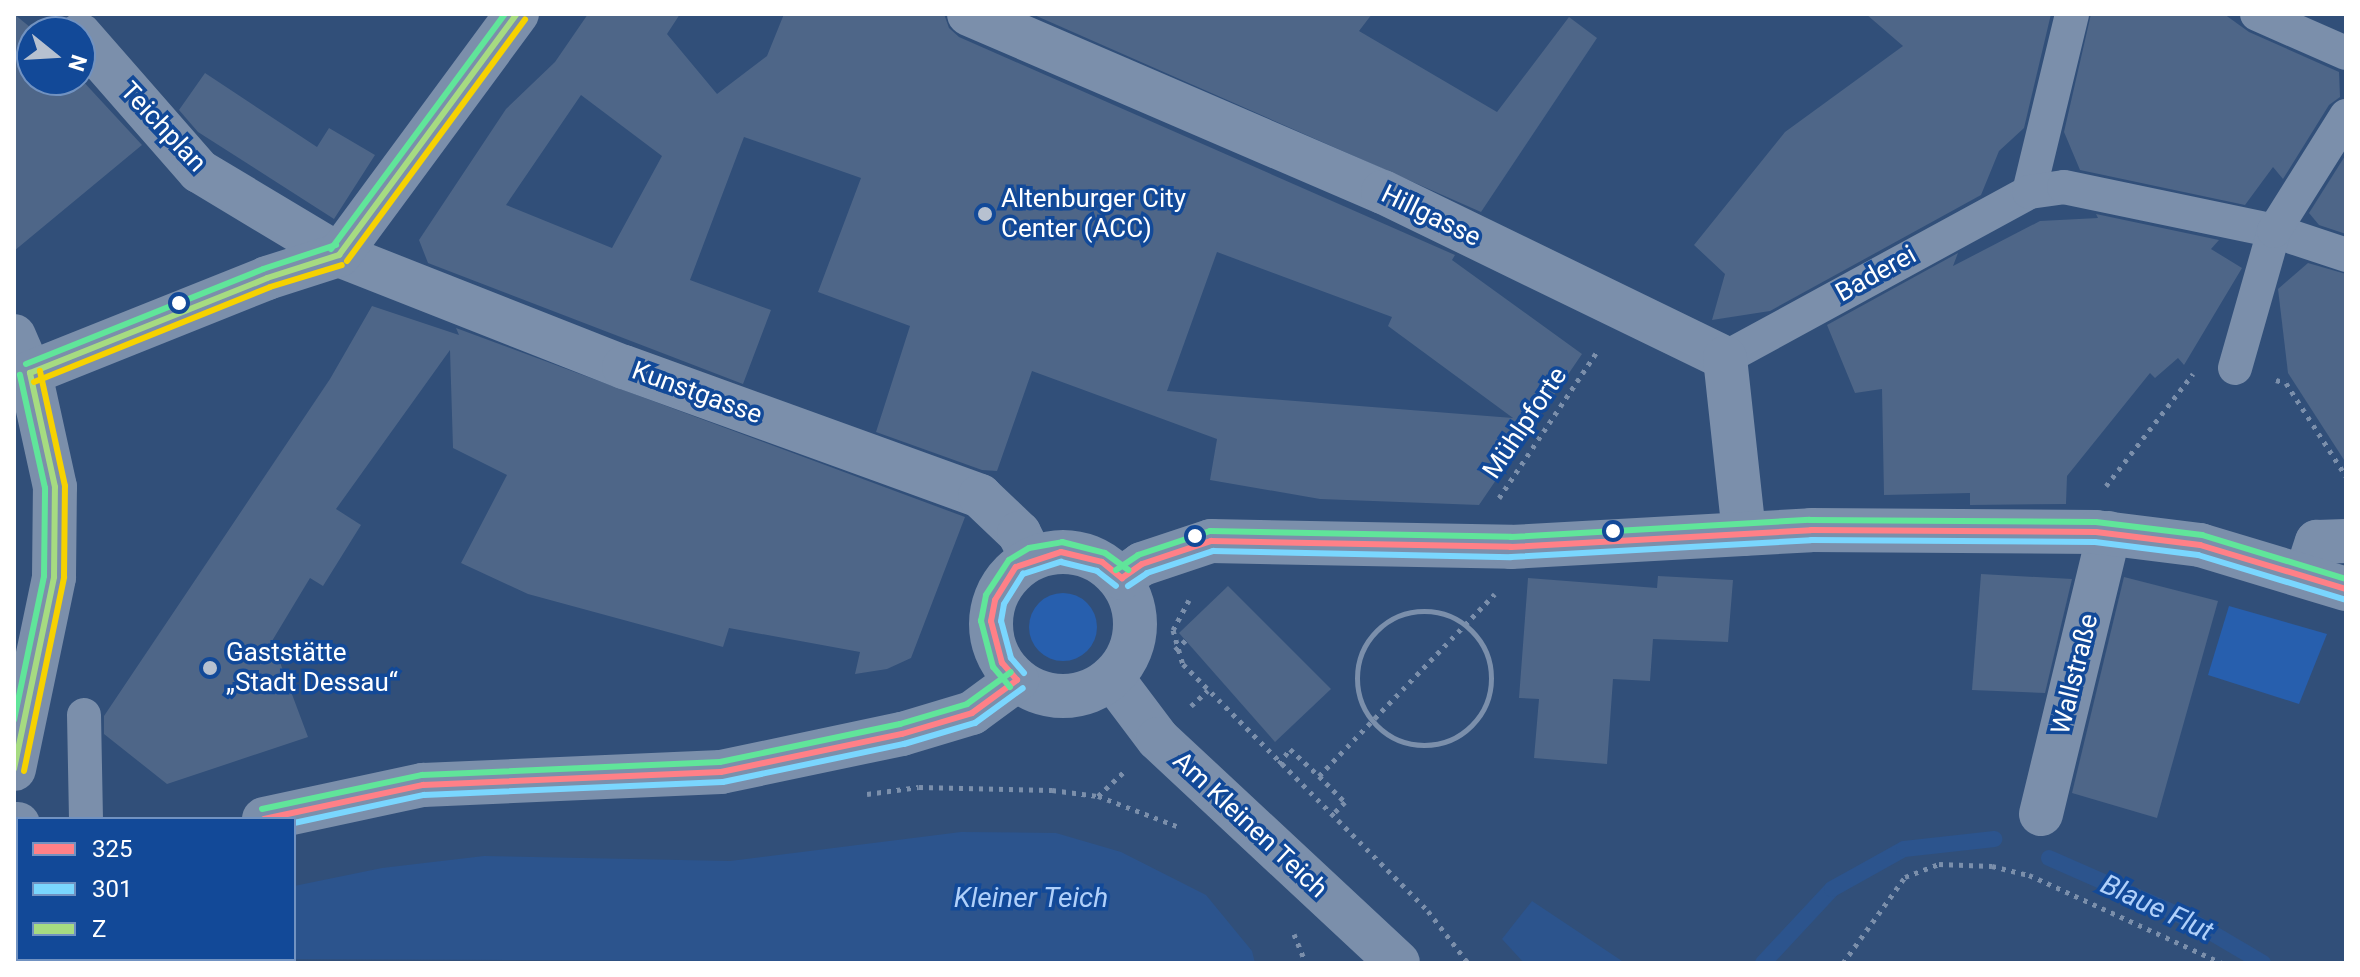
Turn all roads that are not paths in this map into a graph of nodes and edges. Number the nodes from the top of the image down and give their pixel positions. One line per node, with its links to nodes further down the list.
1 (517, 14): 10 (street)
2 (969, 14): 13 (street, Hillgasse)
3 (2072, 14): 8 (street)
4 (2257, 14): 5 (street)
5 (2346, 53)
6 (96, 54): 10 (street, Teichplan)
7 (2346, 116): 9 (street)
8 (2029, 192): 9 (street, Baderei); 13 (street, Baderei)
9 (2274, 231): 11 (street, Baderei); 14 (street)
10 (339, 255): 12 (street); 18 (street, Kunstgasse)
11 (2346, 255)
12 (22, 355): 24 (street)
13 (1725, 358): 16 (street)
14 (2235, 368)
15 (2103, 532): 16 (street); 20 (street); 25 (street, Wallstraße)
16 (1744, 534): 19 (street)
17 (2346, 541): 20 (street)
18 (1032, 558): 19 (street); 22 (street)
19 (1122, 578): 21 (street)
20 (2326, 582)
21 (1112, 678): 22 (street); 28 (street, Am Kleinen Teich)
22 (1017, 680): 27 (street)
23 (84, 715): 26 (street)
24 (14, 769)
25 (2041, 814)
26 (86, 817)
27 (273, 817)
28 (1398, 963)

